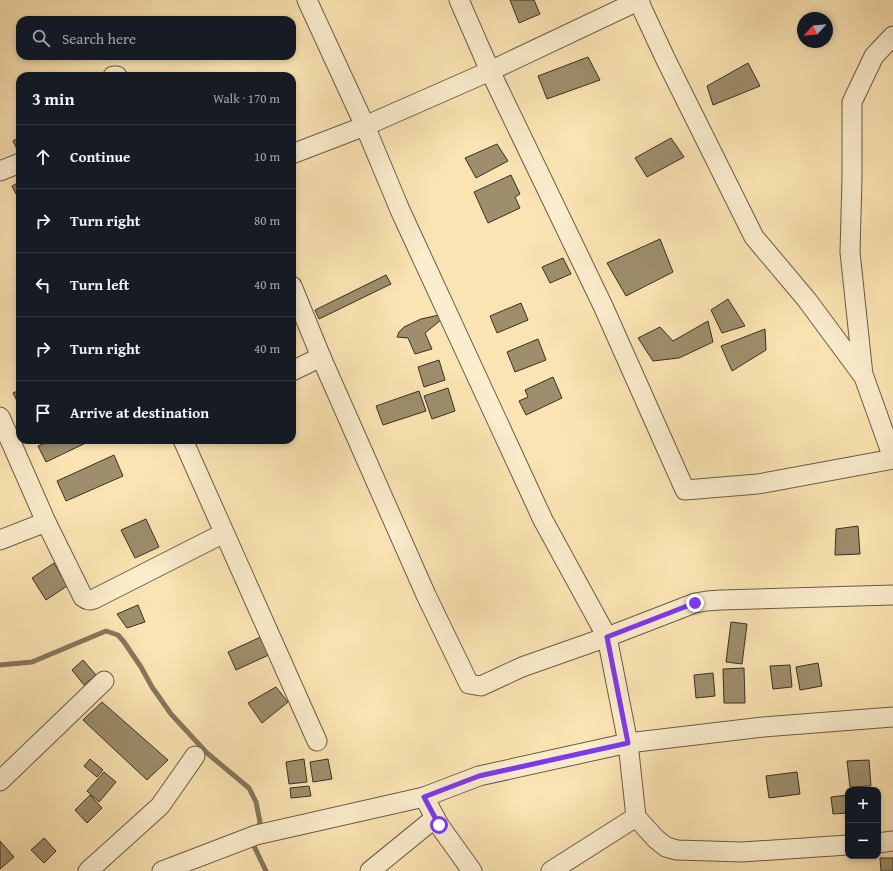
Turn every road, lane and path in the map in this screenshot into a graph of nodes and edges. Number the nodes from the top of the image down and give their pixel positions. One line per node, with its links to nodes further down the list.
1 (307, 0): 6 (street)
2 (459, 0): 5 (street)
3 (639, 0): 5 (street); 13 (street)
4 (893, 36): 13 (street)
5 (490, 70): 6 (street); 16 (street)
6 (365, 126): 7 (street); 21 (street)
7 (296, 152)
8 (16, 165): 9 (street)
9 (0, 171)
10 (296, 296): 11 (street)
11 (321, 357): 12 (street); 21 (street)
12 (296, 368)
13 (864, 377): 16 (street)
14 (0, 417): 17 (street)
15 (185, 444): 18 (street)
16 (893, 459)
17 (46, 522): 18 (street); 19 (street)
18 (224, 533): 24 (street)
19 (0, 540)
20 (893, 595): 21 (street)
21 (607, 637): 25 (street)
22 (104, 681): 27 (street)
23 (893, 717): 25 (street)
24 (317, 741)
25 (628, 743): 28 (street); 29 (street)
26 (194, 756): 34 (street)
27 (0, 781)
28 (424, 797): 30 (street); 35 (street)
29 (636, 817): 33 (street); 38 (street)
30 (435, 818): 36 (street); 37 (street)
31 (881, 842): 32 (street)
32 (893, 842)
33 (845, 845)
34 (88, 871)
35 (162, 871)
36 (370, 871)
37 (472, 871)
38 (551, 871)

